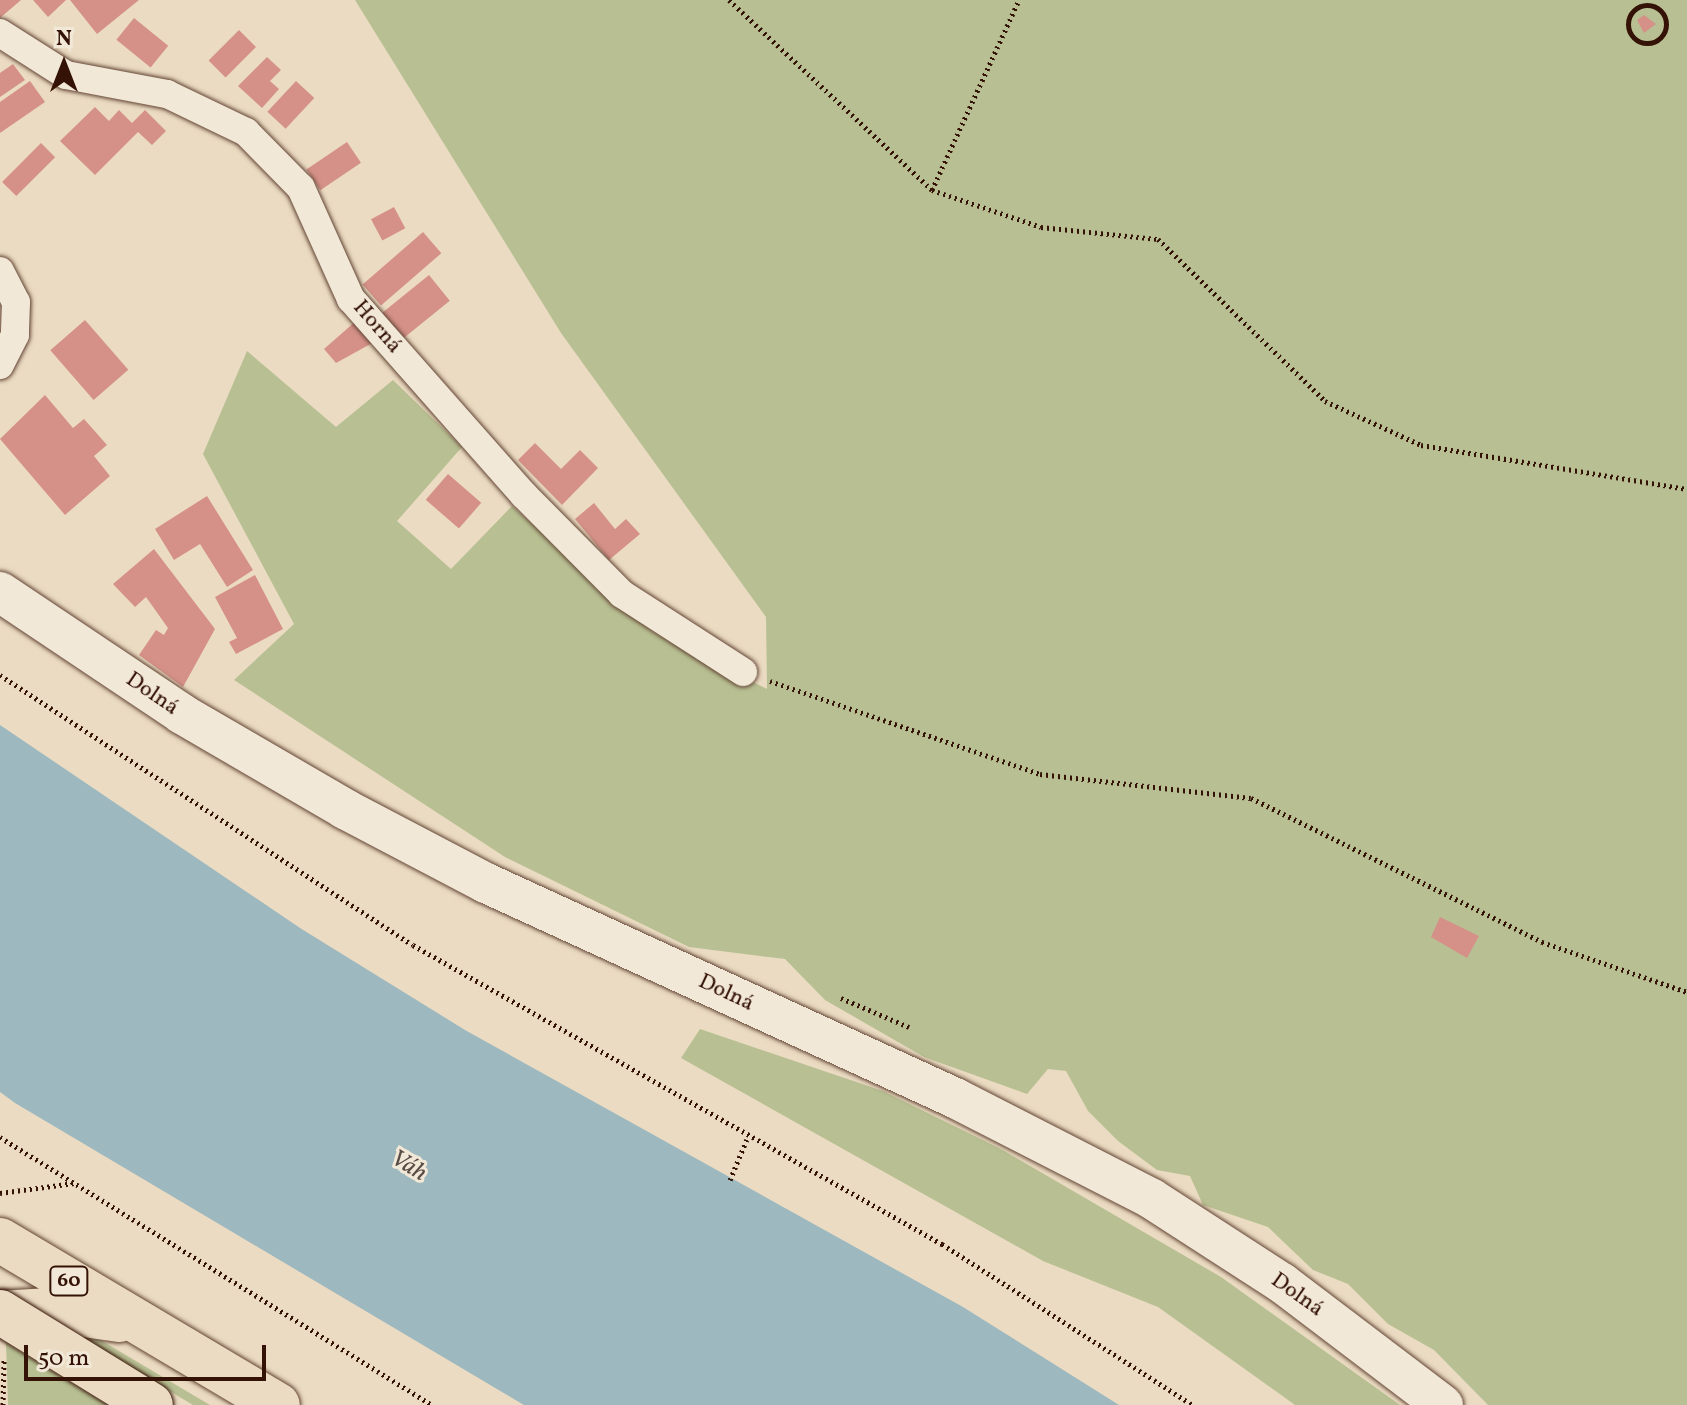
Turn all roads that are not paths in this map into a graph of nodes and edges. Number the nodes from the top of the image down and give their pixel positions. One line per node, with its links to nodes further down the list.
1 (0, 33): 5 (street, Horná)
2 (0, 271): 3 (street)
3 (0, 365)
4 (0, 592): 11 (main road, Dolná)
5 (743, 672)
6 (0, 1240): 7 (main road, 60)
7 (138, 1322): 8 (main road); 10 (main road, 60)
8 (1, 1324): 9 (main road, bridge)
9 (151, 1405)
10 (278, 1405)
11 (1443, 1405)

